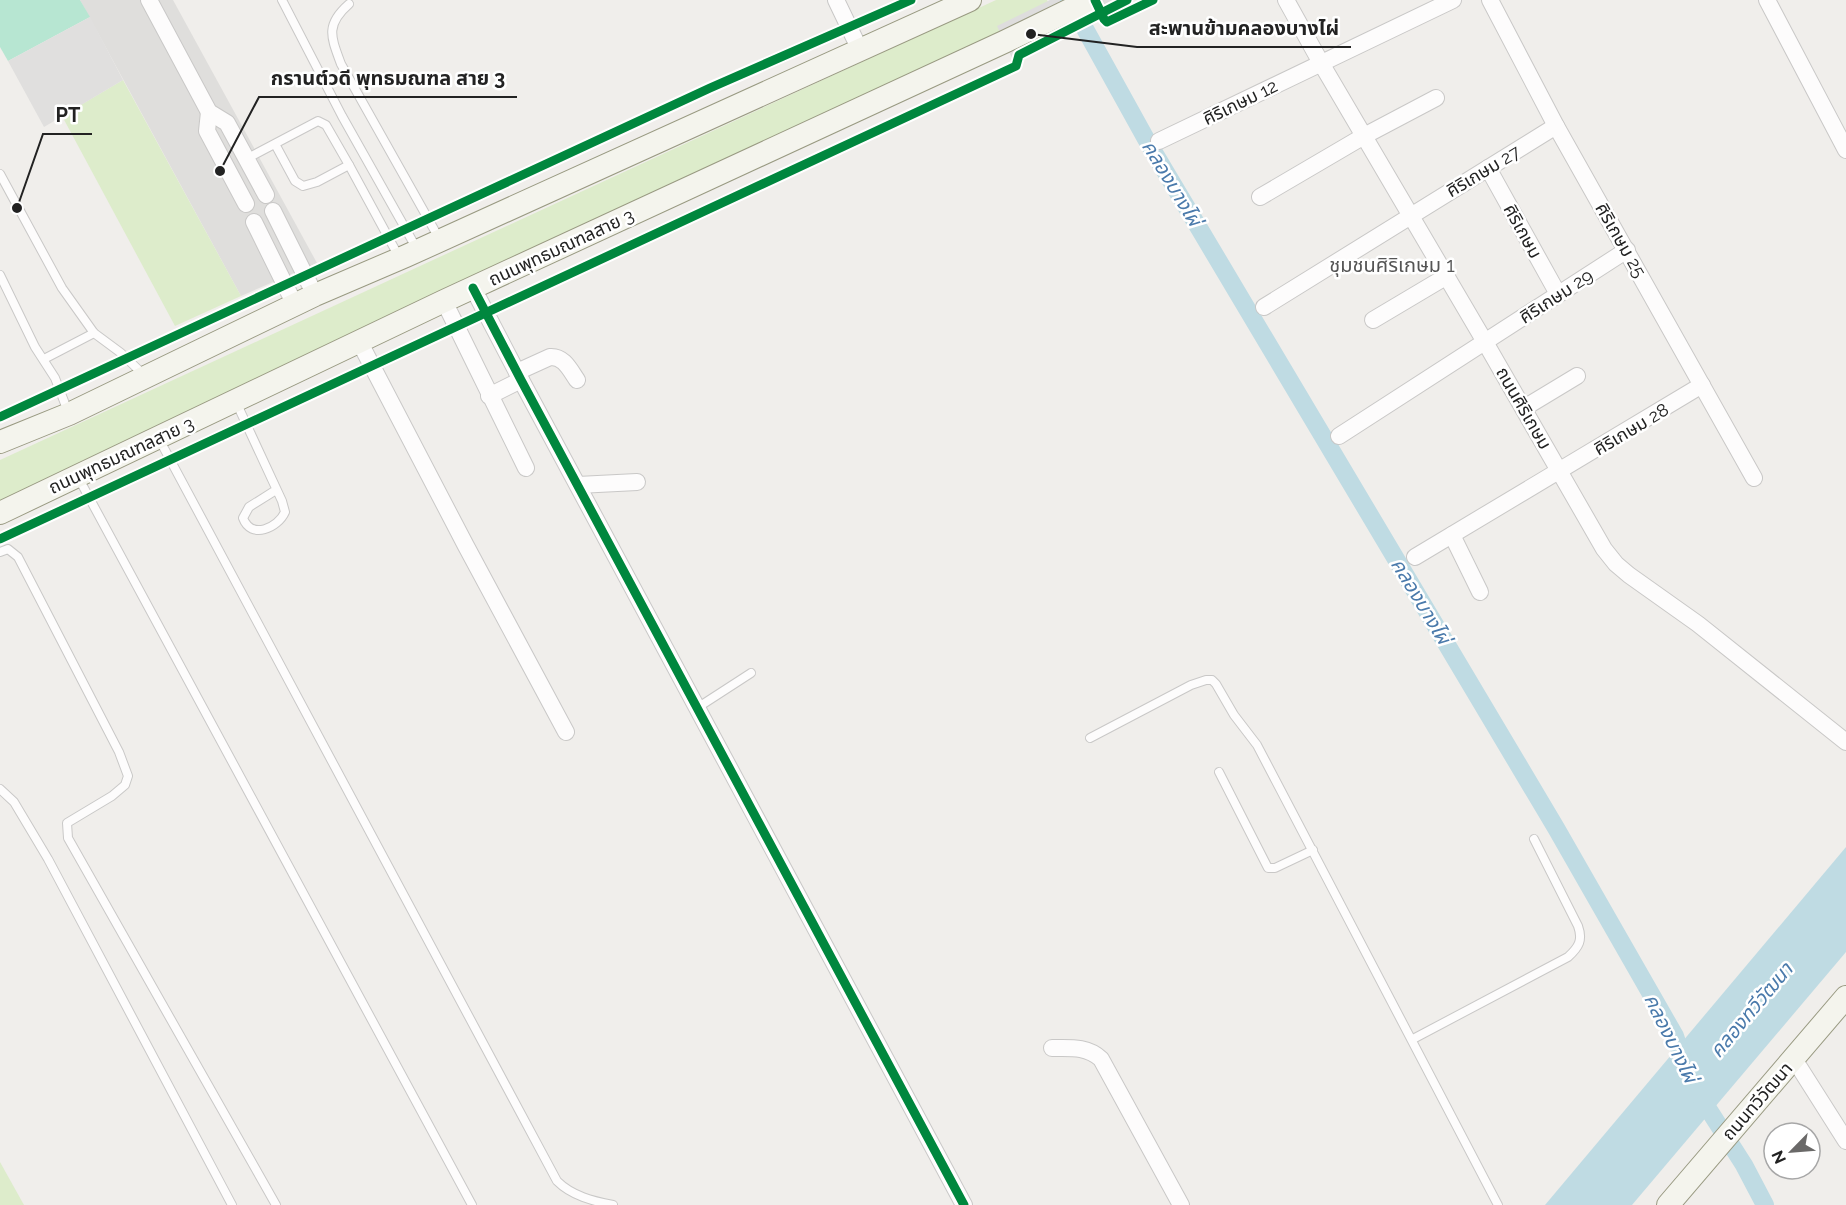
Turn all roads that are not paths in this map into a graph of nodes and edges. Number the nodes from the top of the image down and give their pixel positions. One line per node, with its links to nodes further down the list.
1 (149, 0): 14 (street)
2 (282, 0): 32 (lane)
3 (836, 0): 11 (street)
4 (970, 0): 11 (main road)
5 (1090, 0): 35 (main road, ถนนพุทธมณฑลสาย 3)
6 (1286, 0): 12 (street, ถนนศิริเกษม)
7 (1453, 0): 12 (street)
8 (1490, 0): 15 (street, ศิริเกษม 25)
9 (1767, 0): 19 (street)
10 (349, 4): 30 (lane)
11 (860, 50): 30 (main road)
12 (1321, 63): 16 (street, ถนนศิริเกษม); 17 (street, ศิริเกษม 12)
13 (1436, 98): 16 (street)
14 (209, 112): 20 (street); 26 (street)
15 (1556, 126): 22 (street, ศิริเกษม 27); 31 (street, ศิริเกษม 25)
16 (1364, 136): 25 (street); 28 (street, ถนนศิริเกษม)
17 (1159, 141)
18 (274, 144): 20 (lane); 21 (lane); 21 (lane)
19 (1846, 150)
20 (246, 159): 24 (street)
21 (349, 165): 32 (lane)
22 (1488, 168): 28 (street, ศิริเกษม 27); 36 (street, ศิริเกษม)
23 (0, 174): 42 (lane)
24 (266, 195)
25 (1260, 197)
26 (246, 204)
27 (273, 211): 37 (street)
28 (1410, 216): 34 (street, ถนนศิริเกษม); 40 (street, ศิริเกษม 27)
29 (254, 222): 39 (street)
30 (440, 241): 32 (main road)
31 (1627, 250): 36 (street, ศิริเกษม 29); 50 (street, ศิริเกษม 25)
32 (409, 255): 37 (main road)
33 (0, 275): 45 (lane)
34 (1447, 276): 41 (street); 44 (street, ถนนศิริเกษม)
35 (473, 288): 38 (main road, ถนนพุทธมณฑลสาย 3); 46 (street)
36 (1558, 294): 44 (street, ศิริเกษม 29)
37 (315, 295): 39 (main road)
38 (444, 301): 43 (main road, ถนนพุทธมณฑลสาย 3); 51 (street)
39 (295, 305): 48 (main road)
40 (1264, 307)
41 (1373, 320)
42 (94, 333): 45 (lane); 48 (lane)
43 (359, 341): 52 (main road, ถนนพุทธมณฑลสาย 3); 72 (street)
44 (1485, 342): 53 (street, ถนนศิริเกษม); 55 (street, ศิริเกษม 29)
45 (44, 358): 54 (lane)
46 (519, 376): 49 (street); 51 (street); 63 (street)
47 (1577, 376): 53 (street)
48 (146, 377): 54 (main road)
49 (577, 380)
50 (1702, 385): 59 (street, ศิริเกษม 28); 61 (street, ศิริเกษม 25)
51 (489, 396): 58 (street)
52 (235, 400): 56 (main road, ถนนพุทธมณฑลสาย 3); 64 (lane)
53 (1524, 408): 59 (street, ถนนศิริเกษม)
54 (69, 414): 57 (main road)
55 (1339, 436)
56 (158, 437): 60 (main road, ถนนพุทธมณฑลสาย 3); 88 (lane)
57 (0, 442)
58 (526, 468)
59 (1560, 472): 66 (street, ศิริเกษม 28); 74 (street, ถนนศิริเกษม)
60 (76, 476): 65 (main road, ถนนพุทธมณฑลสาย 3); 87 (lane)
61 (1754, 478)
62 (637, 482): 63 (street)
63 (578, 485): 71 (street)
64 (276, 490): 64 (lane)
65 (0, 513)
66 (1452, 535): 68 (street, ศิริเกษม 28); 69 (street)
67 (0, 552): 86 (lane)
68 (1415, 557)
69 (1480, 592)
70 (751, 673): 71 (lane)
71 (698, 708): 89 (street)
72 (566, 732)
73 (1090, 738): 78 (lane)
74 (1846, 742)
75 (1219, 772): 78 (lane)
76 (0, 789): 85 (lane)
77 (1534, 839): 80 (lane)
78 (1313, 850): 80 (lane)
79 (1844, 1008): 82 (main road, ถนนทวีวัฒนา)
80 (1413, 1039): 91 (lane)
81 (1052, 1048): 90 (street)
82 (1794, 1059): 83 (street); 84 (main road, ถนนทวีวัฒนา)
83 (1846, 1141)
84 (1677, 1201)
85 (232, 1205)
86 (276, 1205)
87 (472, 1205)
88 (613, 1205)
89 (964, 1205)
90 (1181, 1205)
91 (1498, 1205)

